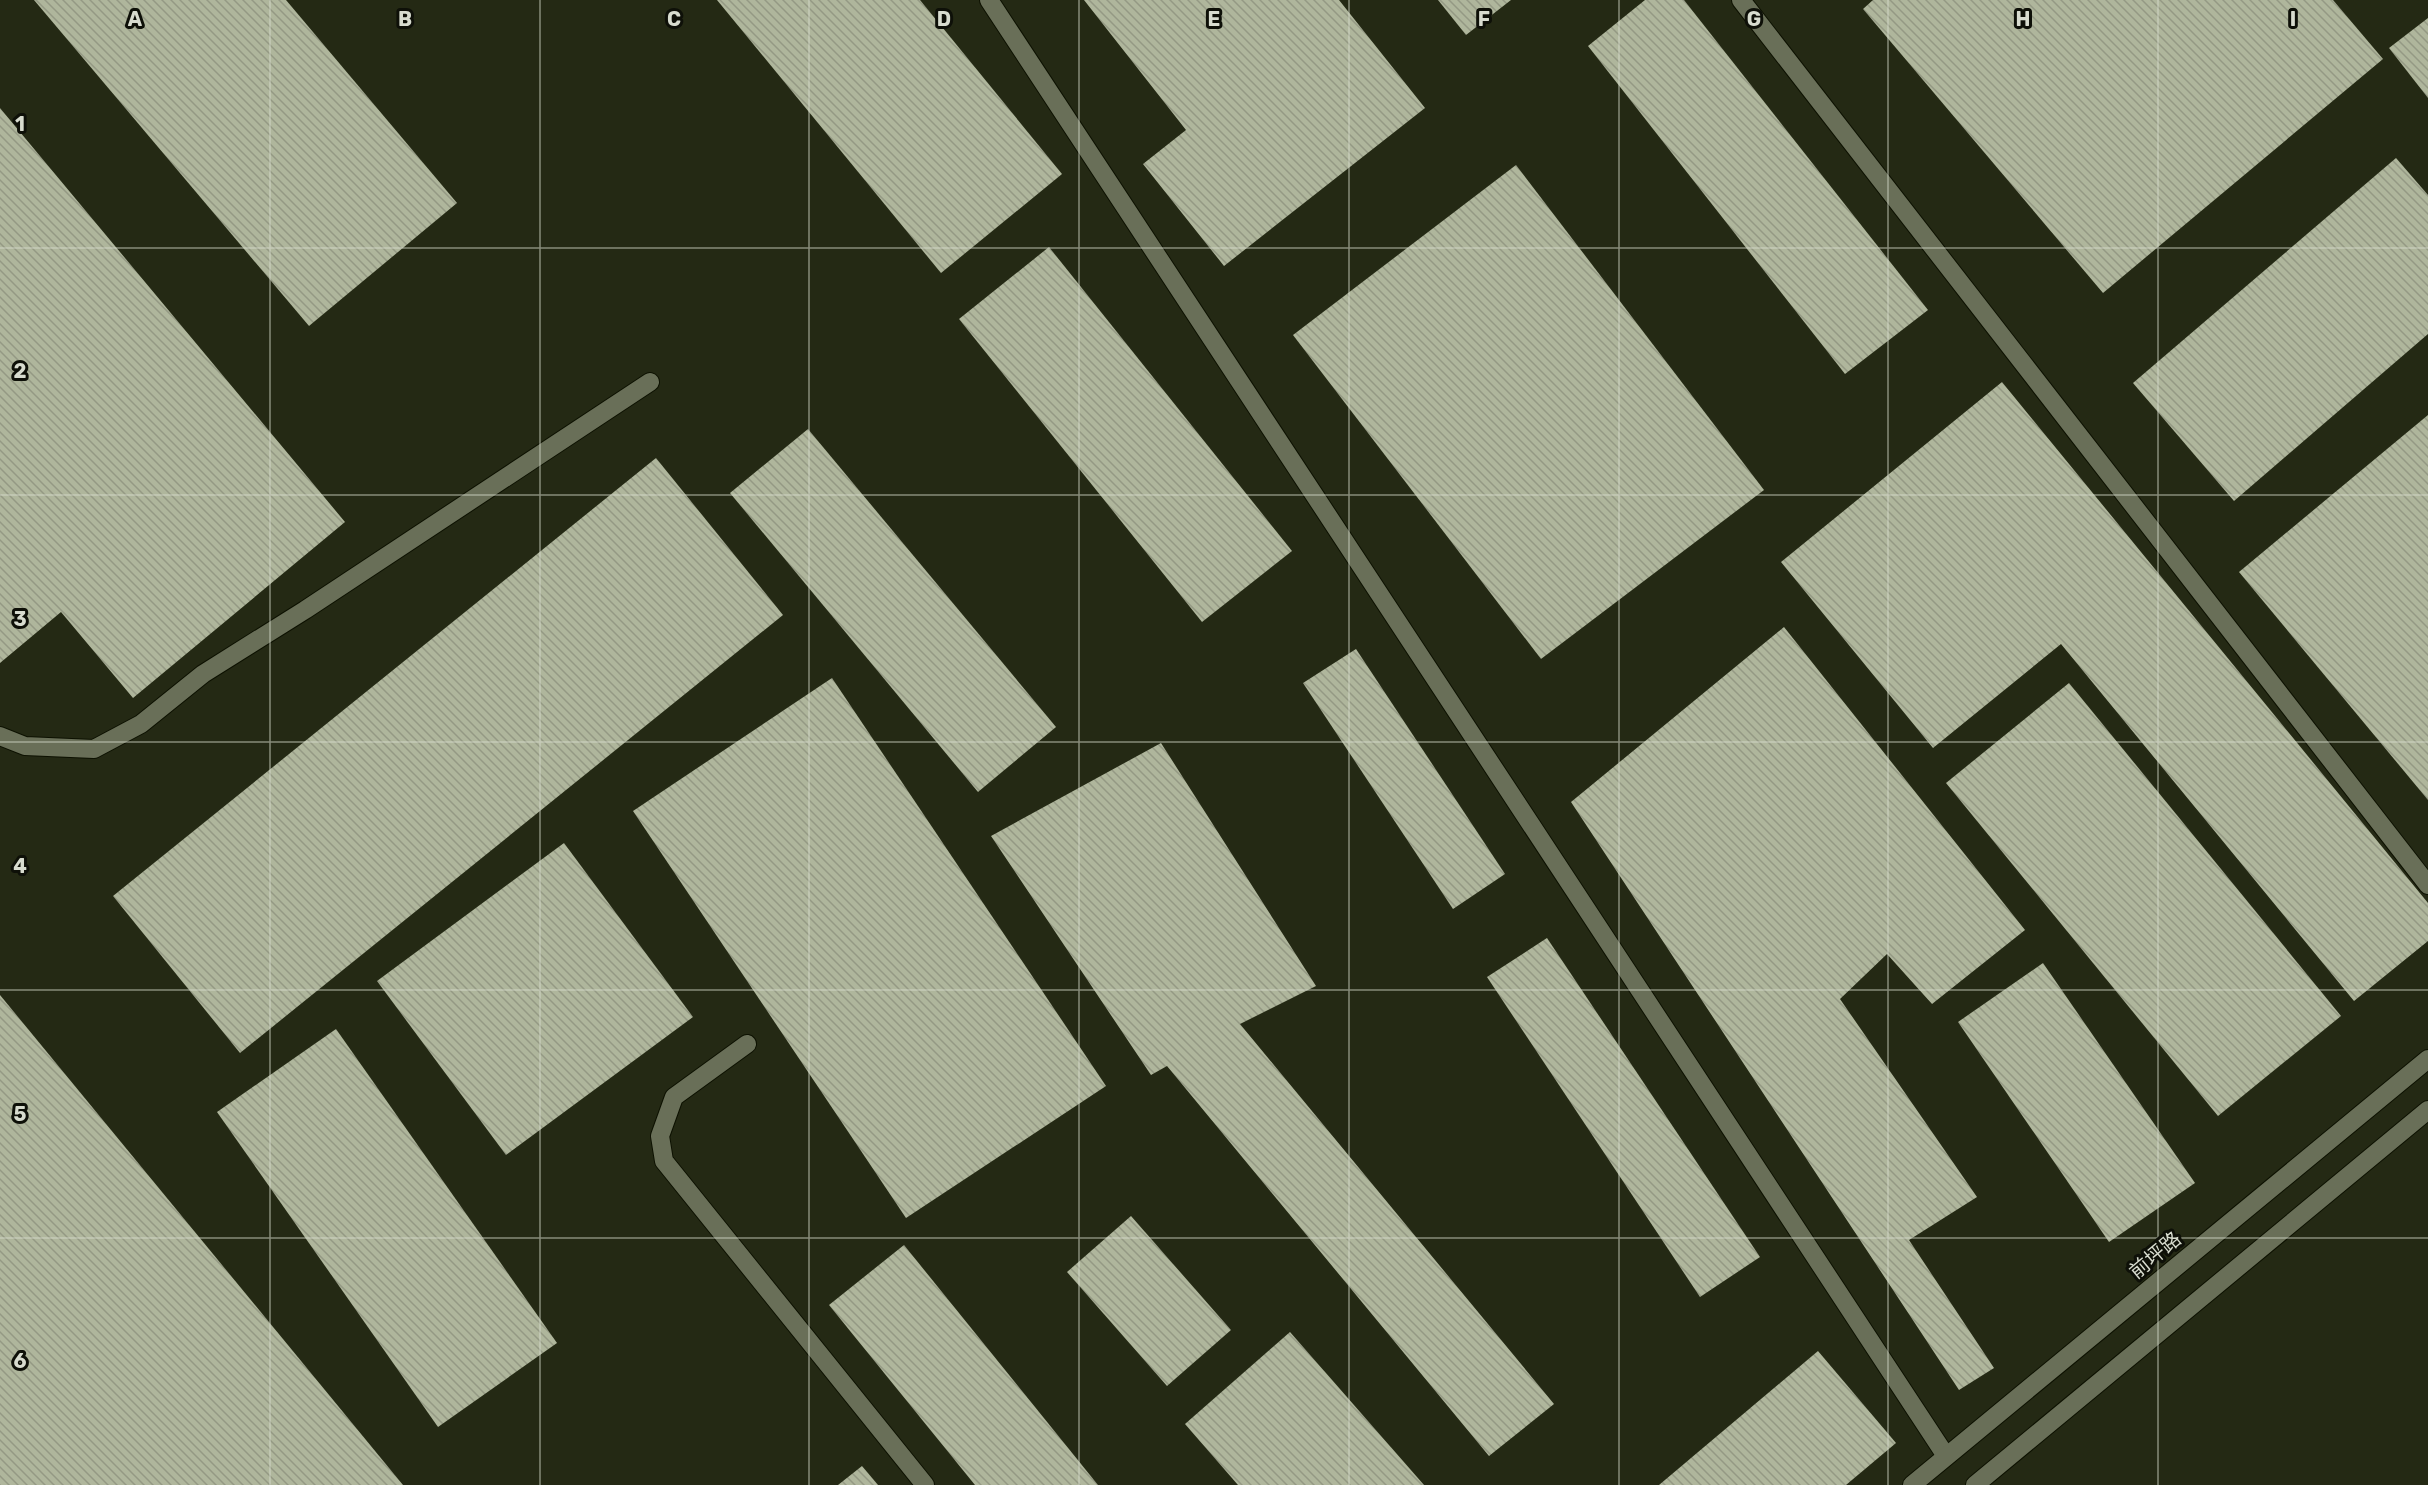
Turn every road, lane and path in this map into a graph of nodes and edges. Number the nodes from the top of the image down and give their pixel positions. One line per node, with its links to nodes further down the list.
1 (989, 0): 9 (street)
2 (1741, 0): 5 (street)
3 (650, 382): 4 (street)
4 (0, 736)
5 (2428, 885)
6 (747, 1044): 10 (street)
7 (2428, 1059): 9 (street, 前坪路)
8 (2428, 1110): 12 (street)
9 (1946, 1456): 11 (street, 前坪路)
10 (925, 1485)
11 (1912, 1485)
12 (1975, 1485)

